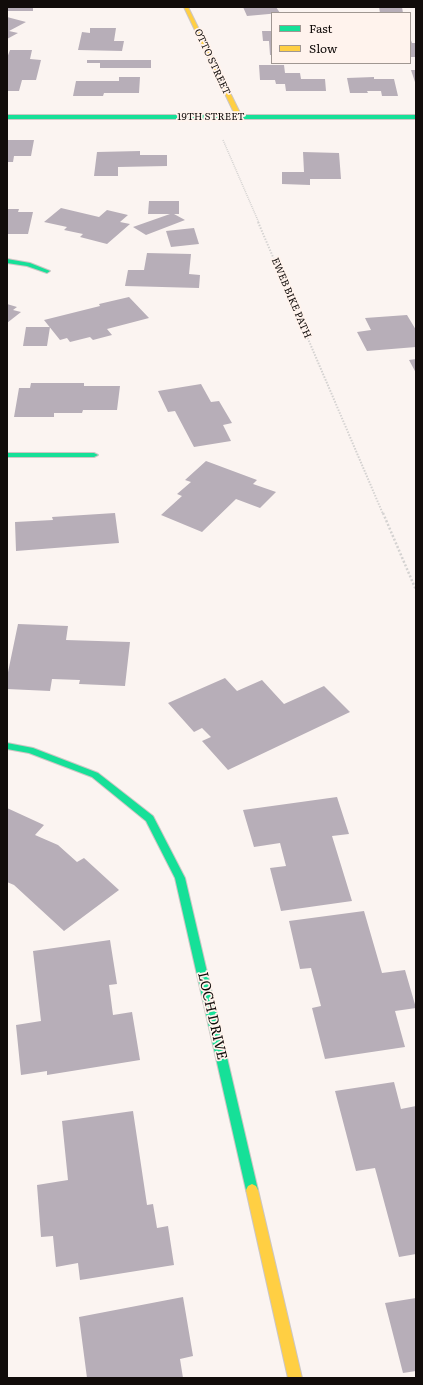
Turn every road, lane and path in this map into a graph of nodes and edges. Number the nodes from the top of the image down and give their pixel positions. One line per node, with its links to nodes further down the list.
1 (186, 7): 4 (street, OTTO STREET)
2 (7, 117): 3 (street, 19TH STREET)
3 (214, 117): 4 (street, 19TH STREET); 10 (path, EWEB BIKE PATH)
4 (238, 117): 5 (street, 19TH STREET)
5 (416, 117)
6 (7, 261): 7 (street)
7 (47, 272)
8 (7, 455): 9 (street)
9 (94, 455)
10 (416, 590)
11 (7, 746): 12 (street, LOCH DRIVE)
12 (295, 1378)

